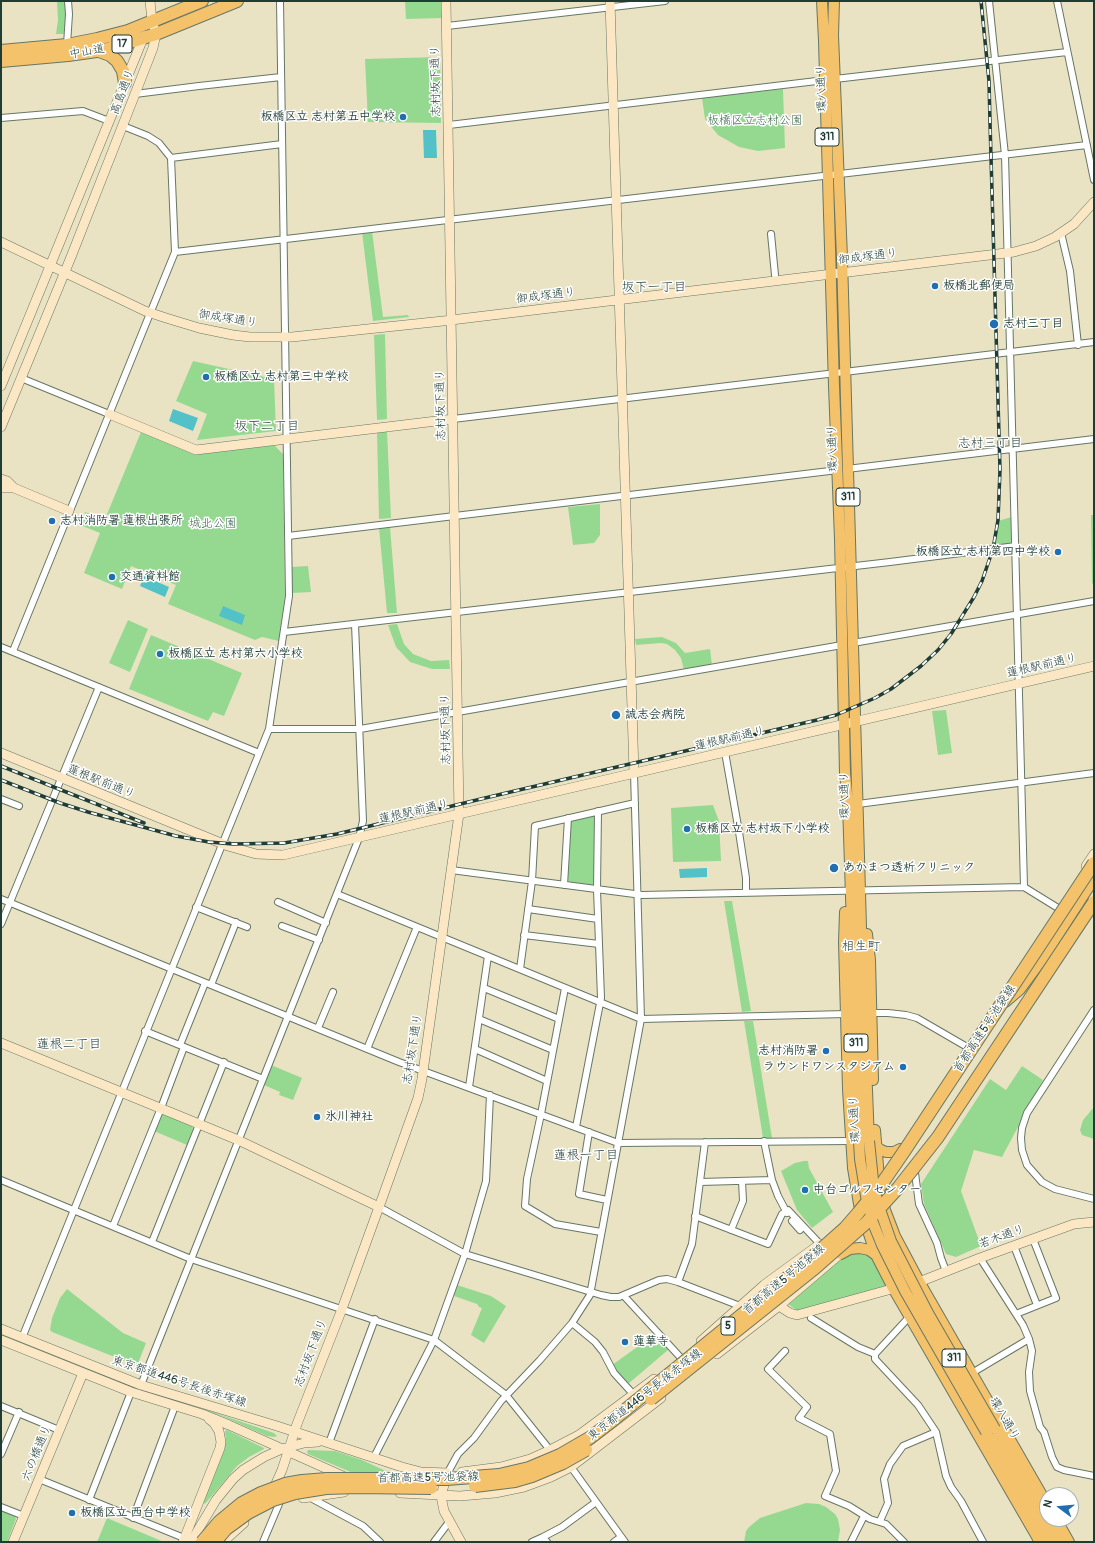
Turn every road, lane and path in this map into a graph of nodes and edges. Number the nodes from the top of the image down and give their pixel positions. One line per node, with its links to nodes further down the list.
1 (68, 1): 17 (street)
2 (150, 1): 13 (street)
3 (202, 1): 13 (highway, 中山道 / 17)
4 (237, 1): 15 (highway, 中山道 / 17)
5 (280, 1): 23 (street)
6 (446, 1): 14 (street, 志村坂下通り)
7 (665, 1): 12 (street)
8 (822, 1): 24 (main road, 環八通り / 311)
9 (834, 1): 24 (main road, 環八通り / 311)
10 (989, 1): 22 (street)
11 (1057, 1): 20 (street)
12 (610, 4): 14 (street); 27 (street)
13 (152, 21): 15 (street); 16 (street, 高島通り); 17 (highway, 中山道 / 17)
14 (447, 26): 30 (street, 志村坂下通り)
15 (156, 34): 16 (highway, 中山道 / 17); 26 (street, 高島通り)
16 (142, 38): 19 (highway, 中山道 / 17); 25 (street, 高島通り)
17 (67, 45): 18 (highway, 中山道 / 17)
18 (1, 51)
19 (99, 51): 21 (highway, 中山道 / 17); 25 (highway)
20 (1067, 52): 22 (street); 33 (street)
21 (1, 61)
22 (994, 61): 24 (street); 34 (street)
23 (281, 77): 26 (street); 32 (street)
24 (830, 80): 27 (street); 36 (main road, 環八通り / 311); 37 (main road, 環八通り / 311)
25 (125, 83): 29 (street, 高島通り)
26 (136, 94): 31 (street, 高島通り)
27 (614, 106): 30 (street); 39 (street)
28 (1, 118): 29 (street)
29 (110, 120): 48 (street, 高島通り)
30 (449, 125): 41 (street, 志村坂下通り)
31 (123, 126): 35 (street); 49 (street, 高島通り)
32 (282, 144): 35 (street); 44 (street)
33 (1087, 144): 34 (street); 38 (street)
34 (1005, 155): 36 (street); 47 (street)
35 (171, 158): 46 (street)
36 (839, 174): 37 (street); 50 (main road, 環八通り / 311)
37 (827, 175): 39 (street); 50 (main road, 環八通り / 311)
38 (1094, 180)
39 (617, 200): 41 (street); 52 (street)
40 (1094, 203): 42 (street, 御成塚通り)
41 (450, 219): 44 (street); 54 (street, 志村坂下通り)
42 (1061, 233): 47 (street, 御成塚通り); 57 (street)
43 (771, 234): 51 (street)
44 (283, 238): 46 (street); 55 (street)
45 (1, 242): 48 (street, 御成塚通り)
46 (175, 252): 53 (street)
47 (1008, 253): 50 (street, 御成塚通り); 58 (street)
48 (51, 267): 49 (street, 御成塚通り); 59 (street, 高島通り)
49 (64, 273): 53 (street, 御成塚通り); 62 (street, 高島通り)
50 (837, 273): 52 (street, 御成塚通り); 60 (main road, 環八通り / 311); 61 (main road, 環八通り / 311)
51 (775, 275)
52 (620, 299): 54 (street, 御成塚通り); 64 (street)
53 (150, 313): 55 (street, 御成塚通り); 65 (street)
54 (451, 320): 55 (street, 御成塚通り); 66 (street, 志村坂下通り)
55 (284, 337): 68 (street)
56 (1094, 342): 57 (street)
57 (1078, 345): 58 (street)
58 (1011, 352): 60 (street); 70 (street)
59 (4, 371): 63 (street, 高島通り)
60 (844, 372): 61 (street); 71 (main road, 環八通り / 311)
61 (834, 374): 64 (street); 71 (main road, 環八通り / 311)
62 (21, 378): 65 (street); 67 (street, 高島通り)
63 (1, 386)
64 (622, 399): 66 (street); 75 (street)
65 (109, 414): 68 (street); 76 (street)
66 (453, 418): 68 (street); 77 (street, 志村坂下通り)
67 (1, 427)
68 (286, 439): 78 (street)
69 (1094, 439): 70 (street)
70 (1013, 449): 71 (street); 79 (street)
71 (842, 469): 75 (street); 80 (main road, 環八通り / 311)
72 (1, 478): 74 (street)
73 (1, 488): 74 (street)
74 (14, 488): 76 (street)
75 (625, 495): 77 (street); 81 (street)
76 (69, 511): 89 (street)
77 (455, 516): 78 (street); 83 (street, 志村坂下通り)
78 (288, 536): 86 (street)
79 (1016, 546): 80 (street); 84 (street)
80 (845, 567): 81 (street); 87 (main road, 環八通り / 311)
81 (628, 592): 83 (street); 91 (street)
82 (1094, 601): 84 (street)
83 (456, 613): 85 (street); 94 (street, 志村坂下通り)
84 (1017, 615): 87 (street); 92 (street)
85 (355, 624): 86 (street); 98 (street)
86 (284, 632): 97 (street)
87 (847, 644): 91 (street); 95 (main road, 環八通り / 311); 96 (main road, 環八通り / 311)
88 (1, 647): 89 (street)
89 (13, 652): 93 (street)
90 (1094, 666): 92 (street, 蓮根駅前通り)
91 (631, 682): 94 (street); 102 (street)
92 (1019, 683): 95 (street, 蓮根駅前通り); 105 (street)
93 (98, 687): 101 (street); 104 (street)
94 (458, 712): 98 (street); 111 (street, 志村坂下通り)
95 (856, 722): 96 (street, 蓮根駅前通り); 108 (main road, 環八通り / 311)
96 (844, 724): 99 (street, 蓮根駅前通り); 124 (main road, 環八通り / 311)
97 (269, 728): 98 (street); 101 (street)
98 (360, 729): 113 (street)
99 (725, 752): 102 (street, 蓮根駅前通り); 125 (street)
100 (1, 753): 104 (street, 蓮根駅前通り)
101 (259, 753): 114 (street)
102 (634, 773): 107 (street); 111 (street, 蓮根駅前通り)
103 (1094, 773): 105 (street)
104 (61, 778): 114 (street, 蓮根駅前通り); 130 (street)
105 (1022, 782): 108 (street); 121 (street)
106 (1, 799): 109 (street)
107 (635, 803): 110 (street); 127 (street)
108 (858, 804): 124 (main road, 環八通り / 311)
109 (19, 806)
110 (598, 811): 112 (street); 123 (street)
111 (459, 814): 113 (street, 蓮根駅前通り); 117 (street, 志村坂下通り)
112 (568, 818): 119 (street); 120 (street)
113 (359, 838): 114 (street, 蓮根駅前通り); 126 (street)
114 (222, 844): 132 (street)
115 (1094, 854): 133 (street, 東京都道446号長後赤塚線)
116 (1094, 863): 286 (highway, 首都高速5号池袋線 / 5, bridge)
117 (452, 870): 119 (street); 144 (street, 志村坂下通り)
118 (1094, 877): 143 (highway)
119 (532, 881): 120 (street); 134 (street)
120 (564, 885): 123 (street)
121 (1024, 887): 124 (street); 133 (street)
122 (1094, 888): 143 (highway)
123 (597, 890): 127 (street); 135 (street)
124 (857, 892): 125 (street); 156 (main road); 157 (main road); 255 (main road, 環八通り / 311, bridge); 255 (main road, 環八通り / 311, bridge)
125 (746, 893): 127 (street)
126 (337, 894): 137 (street); 141 (street)
127 (637, 894): 161 (street)
128 (1, 899): 130 (street)
129 (278, 902): 137 (street)
130 (10, 903): 138 (street); 148 (street)
131 (1094, 903): 165 (street, 東京都道446号長後赤塚線); 287 (highway, 首都高速5号池袋線 / 5, bridge)
132 (196, 907): 136 (street); 148 (street)
133 (1058, 908): 162 (street, 東京都道446号長後赤塚線)
134 (528, 909): 135 (street); 142 (street)
135 (598, 919): 146 (street)
136 (236, 922): 140 (street); 150 (street)
137 (326, 923): 145 (street)
138 (1, 924)
139 (282, 926): 145 (street)
140 (247, 927)
141 (417, 927): 144 (street); 169 (street)
142 (524, 935): 146 (street); 149 (street)
143 (1060, 935): 162 (highway); 165 (highway)
144 (442, 938): 147 (street); 173 (street, 志村坂下通り)
145 (319, 940): 158 (street)
146 (599, 944): 154 (street)
147 (488, 956): 149 (street); 151 (street)
148 (171, 969): 150 (street); 164 (street)
149 (520, 969): 152 (street)
150 (208, 984): 158 (street); 167 (street)
151 (484, 988): 159 (street); 160 (street)
152 (565, 988): 154 (street); 160 (street)
153 (333, 992): 163 (street)
154 (600, 1002): 161 (street); 182 (street)
155 (1094, 1010): 197 (street)
156 (872, 1013): 168 (street); 189 (main road)
157 (846, 1014): 161 (street); 186 (main road)
158 (288, 1016): 163 (street); 174 (street)
159 (479, 1019): 170 (street); 171 (street)
160 (559, 1019): 171 (street)
161 (641, 1019): 187 (street)
162 (985, 1019): 168 (street, 東京都道446号長後赤塚線)
163 (318, 1028): 169 (street)
164 (146, 1031): 167 (street); 177 (street)
165 (1003, 1037): 191 (street, 東京都道446号長後赤塚線)
166 (1, 1043): 177 (street)
167 (182, 1046): 172 (street); 179 (street)
168 (967, 1047): 190 (street, 東京都道446号長後赤塚線)
169 (367, 1049): 173 (street)
170 (475, 1049): 175 (street); 176 (street)
171 (553, 1050): 175 (street)
172 (224, 1062): 174 (street); 181 (street)
173 (423, 1071): 176 (street); 200 (street, 志村坂下通り)
174 (263, 1079): 184 (street)
175 (547, 1081): 180 (street)
176 (470, 1087): 178 (street)
177 (121, 1092): 179 (street); 201 (street)
178 (490, 1095): 180 (street); 215 (street)
179 (161, 1108): 181 (street); 206 (street)
180 (541, 1114): 182 (street); 210 (street)
181 (199, 1124): 184 (street); 212 (street)
182 (576, 1127): 183 (street)
183 (589, 1132): 187 (street); 198 (street)
184 (238, 1140): 200 (street); 219 (street)
185 (764, 1141): 186 (street); 188 (street); 194 (street)
186 (850, 1141): 199 (main road)
187 (618, 1142): 188 (street); 198 (street)
188 (705, 1142): 196 (street)
189 (876, 1145): 190 (main road); 192 (main road)
190 (900, 1149): 192 (street, 東京都道446号長後赤塚線)
191 (915, 1173): 202 (street, 東京都道446号長後赤塚線); 220 (street)
192 (879, 1178): 199 (street, 東京都道446号長後赤塚線); 202 (main road)
193 (1, 1180): 201 (street)
194 (772, 1180): 195 (street); 203 (street)
195 (742, 1181): 196 (street); 208 (street)
196 (700, 1182): 204 (street)
197 (1094, 1199)
198 (607, 1200): 210 (street)
199 (858, 1204): 207 (main road); 213 (street, 東京都道446号長後赤塚線)
200 (378, 1207): 215 (street); 230 (street, 志村坂下通り)
201 (74, 1210): 206 (street); 237 (street)
202 (886, 1210): 207 (street, 東京都道446号長後赤塚線); 222 (main road)
203 (786, 1211): 208 (street); 209 (street); 213 (street)
204 (695, 1216): 208 (street); 221 (street)
205 (1094, 1222): 211 (street, 若木通り)
206 (113, 1226): 212 (street)
207 (866, 1229): 216 (street, 東京都道446号長後赤塚線); 217 (main road)
208 (731, 1230)
209 (800, 1230)
210 (601, 1232): 224 (street)
211 (1033, 1239): 214 (street, 若木通り); 227 (street)
212 (152, 1242): 219 (street)
213 (820, 1244): 228 (street, 東京都道446号長後赤塚線)
214 (1014, 1246): 218 (street, 若木通り); 227 (street)
215 (465, 1254): 224 (street); 239 (street)
216 (841, 1254): 217 (main road); 229 (street, 東京都道446号長後赤塚線)
217 (876, 1255): 223 (main road)
218 (980, 1258): 220 (street, 若木通り); 231 (street)
219 (191, 1259): 230 (street); 246 (street)
220 (946, 1271): 222 (street, 若木通り)
221 (678, 1282): 225 (street); 228 (street)
222 (920, 1283): 223 (street, 若木通り); 226 (main road)
223 (894, 1288): 229 (street, 若木通り); 232 (main road)
224 (591, 1292): 225 (street); 235 (street)
225 (624, 1296): 243 (street)
226 (931, 1302): 232 (street); 245 (main road)
227 (1037, 1305): 231 (street)
228 (740, 1306): 243 (street, 東京都道446号長後赤塚線)
229 (779, 1306): 263 (street, 東京都道446号長後赤塚線)
230 (342, 1309): 234 (street); 256 (street, 志村坂下通り)
231 (1016, 1314): 238 (street)
232 (910, 1316): 242 (street); 255 (main road)
233 (811, 1318): 242 (street)
234 (375, 1320): 239 (street); 258 (street)
235 (572, 1324): 248 (street); 249 (street)
236 (1, 1329): 237 (street, 東京都道446号長後赤塚線)
237 (22, 1338): 246 (street, 東京都道446号長後赤塚線)
238 (1029, 1339): 245 (street); 265 (street)
239 (434, 1340): 248 (street); 262 (street)
240 (2, 1342): 244 (street, 東京都道446号長後赤塚線)
241 (785, 1351): 277 (street)
242 (875, 1354): 257 (street)
243 (681, 1358): 249 (street, 東京都道446号長後赤塚線)
244 (82, 1373): 247 (street, 東京都道446号長後赤塚線); 254 (street, 六の橋通り)
245 (972, 1373): 255 (main road)
246 (141, 1385): 256 (street, 東京都道446号長後赤塚線)
247 (131, 1392): 251 (street, 東京都道446号長後赤塚線); 270 (street)
248 (506, 1395): 260 (street); 264 (street)
249 (634, 1395): 260 (street, 東京都道446号長後赤塚線)
250 (1, 1406): 252 (street)
251 (175, 1406): 253 (street, 東京都道446号長後赤塚線); 278 (street)
252 (19, 1412): 254 (street); 261 (street)
253 (202, 1414): 259 (street, 東京都道446号長後赤塚線); 284 (street)
254 (59, 1430): 266 (street, 六の橋通り)
255 (990, 1430): 274 (main road, 環八通り / 311); 274 (main road); 274 (main road); 274 (main road)
256 (294, 1432): 258 (street, 東京都道446号長後赤塚線); 259 (street, 志村坂下通り)
257 (936, 1432): 279 (street); 297 (street)
258 (329, 1443): 259 (street, 東京都道446号長後赤塚線); 262 (street, 東京都道446号長後赤塚線)
259 (287, 1449): 267 (street, 東京都道446号長後赤塚線); 275 (street, 志村坂下通り); 284 (street, 東京都道446号長後赤塚線)
260 (550, 1450): 264 (street, 東京都道446号長後赤塚線)
261 (1, 1454)
262 (374, 1457): 264 (street, 東京都道446号長後赤塚線)
263 (571, 1467): 268 (street, 東京都道446号長後赤塚線); 271 (street)
264 (447, 1474): 268 (street)
265 (1094, 1476)
266 (39, 1479): 270 (street); 276 (street, 六の橋通り)
267 (375, 1491): 268 (street, 東京都道446号長後赤塚線); 269 (street, 東京都道446号長後赤塚線)
268 (442, 1496): 280 (street)
269 (308, 1497): 272 (street, 東京都道446号長後赤塚線); 290 (street)
270 (89, 1500): 278 (street)
271 (596, 1502): 282 (street); 283 (street)
272 (279, 1504): 275 (street, 東京都道446号長後赤塚線); 289 (street)
273 (1, 1507): 276 (street)
274 (1037, 1507): 298 (main road); 299 (main road, 環八通り / 311); 300 (main road, 環八通り / 311)
275 (265, 1510): 288 (street, 東京都道446号長後赤塚線)
276 (24, 1516): 285 (street, 六の橋通り)
277 (864, 1516): 279 (street); 295 (street)
278 (133, 1518): 284 (street)
279 (880, 1521): 296 (street)
280 (449, 1522): 291 (street); 292 (street)
281 (1061, 1527): 301 (main road)
282 (545, 1539): 293 (street)
283 (623, 1540): 294 (street)
284 (186, 1541)
285 (13, 1542)
286 (202, 1542)
287 (215, 1542)
288 (223, 1542)
289 (263, 1542)
290 (380, 1542)
291 (434, 1542)
292 (461, 1542)
293 (532, 1542)
294 (614, 1542)
295 (851, 1542)
296 (904, 1542)
297 (983, 1542)
298 (1040, 1542)
299 (1049, 1542)
300 (1060, 1542)
301 (1069, 1542)

